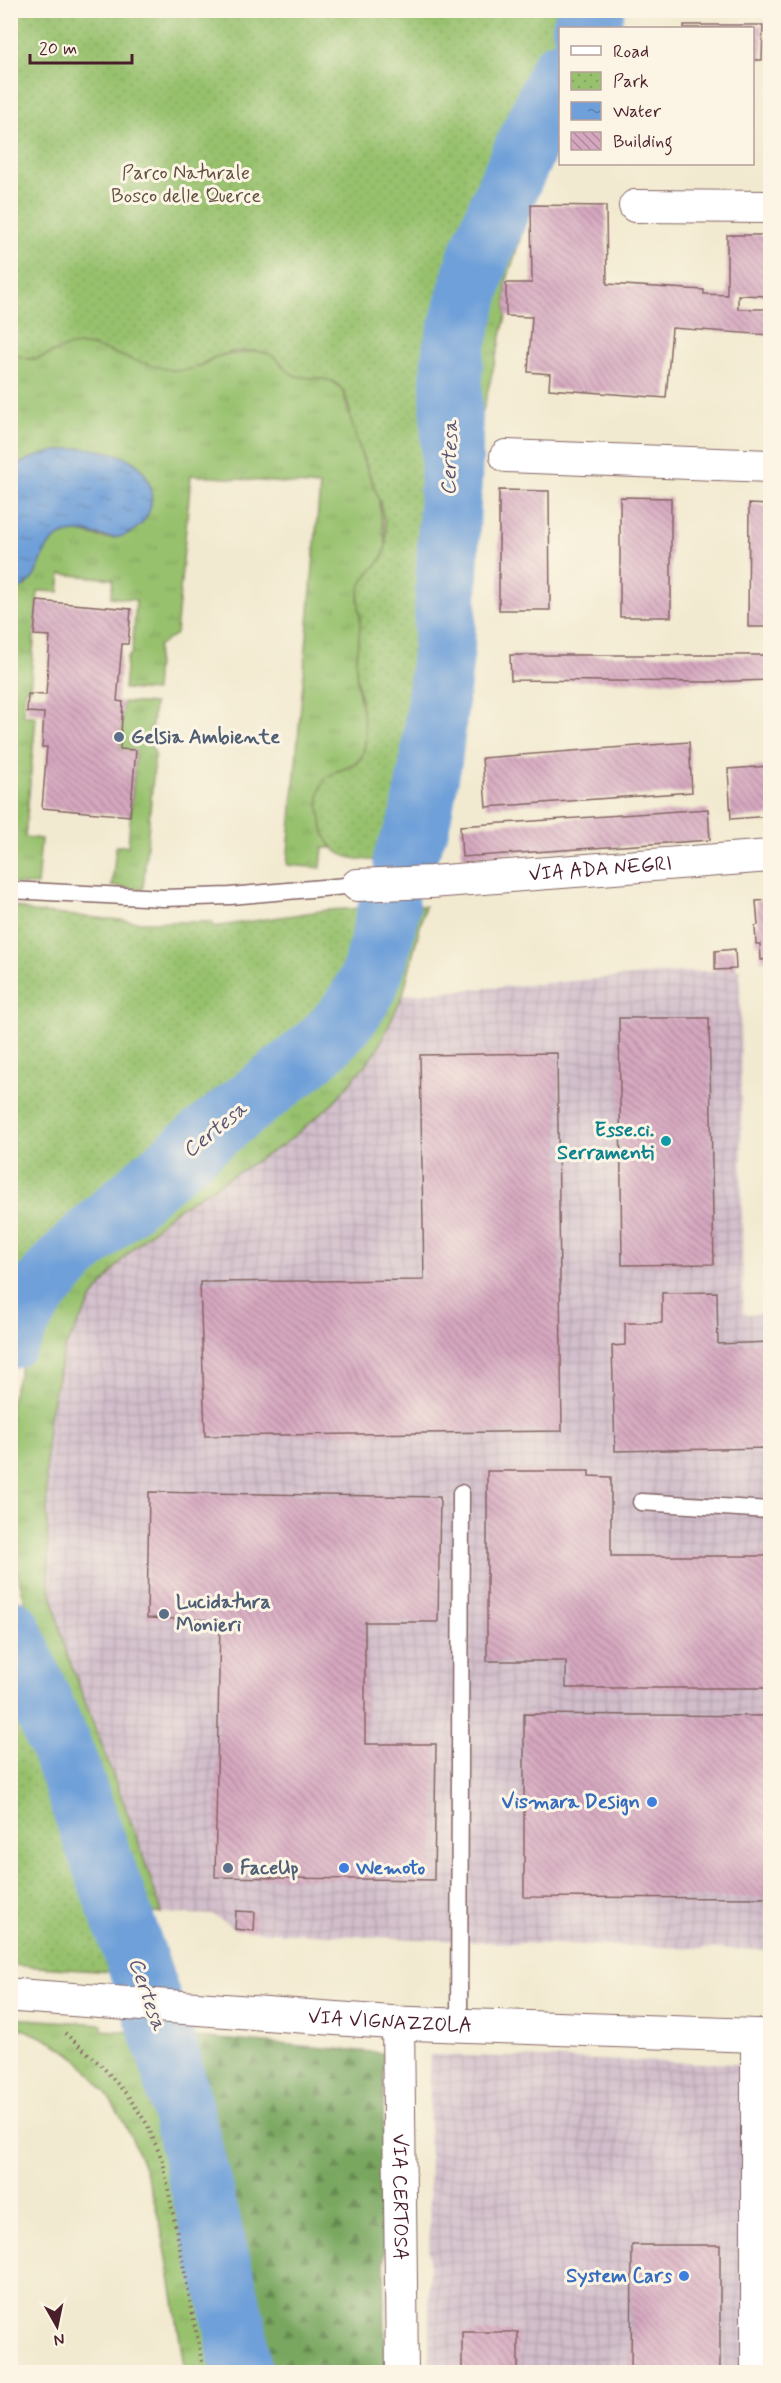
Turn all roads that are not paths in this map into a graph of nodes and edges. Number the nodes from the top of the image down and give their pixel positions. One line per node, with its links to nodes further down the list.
1 (635, 206): 2 (street)
2 (771, 207)
3 (506, 456): 4 (street)
4 (771, 466)
5 (771, 856): 6 (street, VIA ADA NEGRI)
6 (357, 885): 7 (lane)
7 (10, 890)
8 (461, 1493): 13 (lane)
9 (641, 1502): 10 (lane)
10 (771, 1510)
11 (20, 1995): 12 (street, VIA VIGNAZZOLA)
12 (398, 2023): 13 (street, VIA VIGNAZZOLA); 15 (street, VIA CERTOSA)
13 (459, 2025): 14 (street, VIA VIGNAZZOLA)
14 (764, 2036): 16 (street)
15 (402, 2373)
16 (757, 2373)

